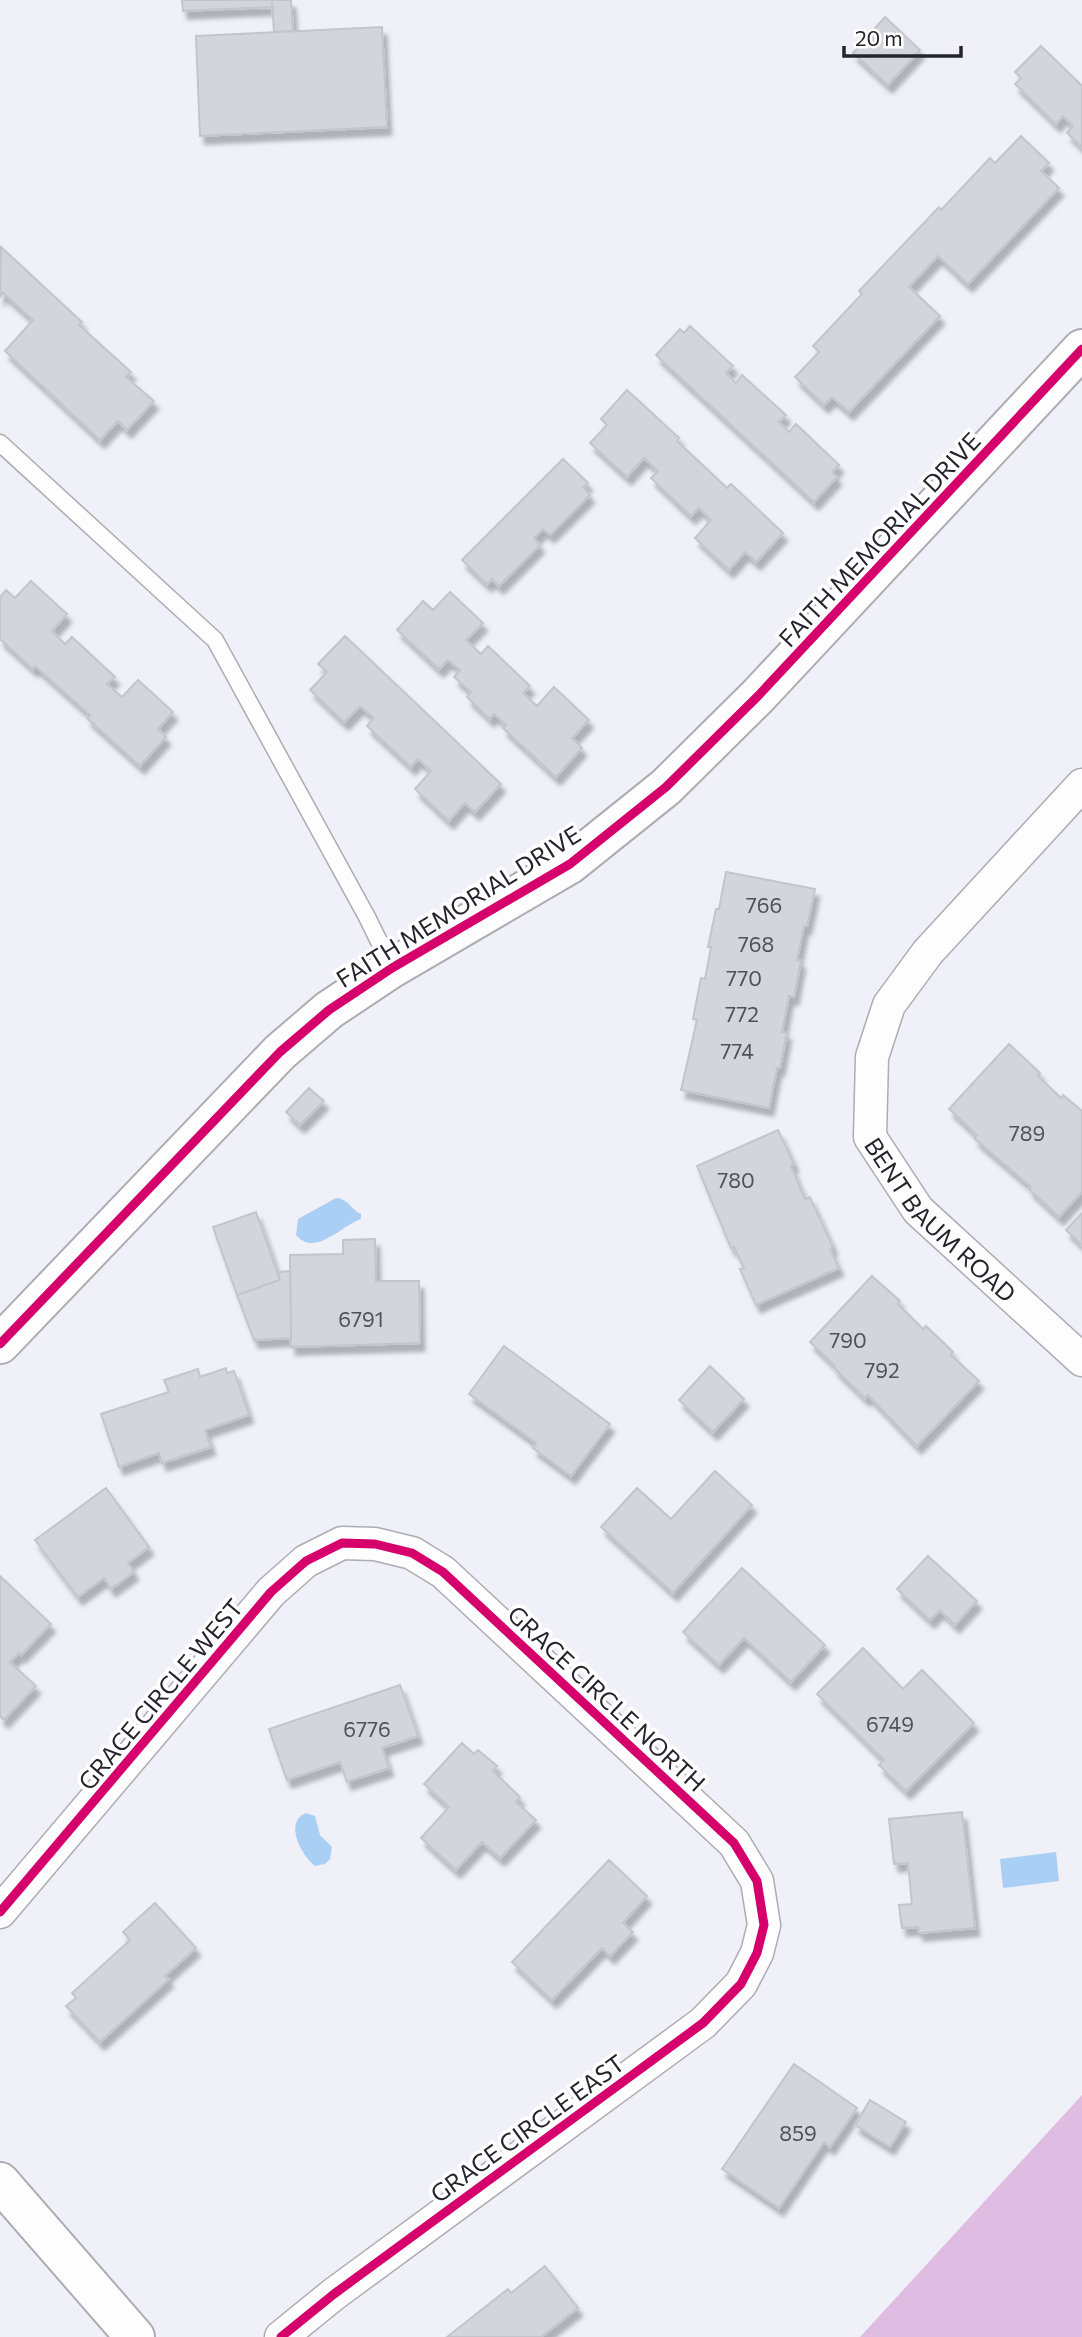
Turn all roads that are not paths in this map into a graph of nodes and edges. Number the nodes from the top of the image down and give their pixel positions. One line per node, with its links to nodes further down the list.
1 (1082, 349): 4 (street, FAITH MEMORIAL DRIVE)
2 (0, 443): 4 (lane)
3 (1082, 785): 6 (street, BENT BAUM ROAD)
4 (392, 968): 5 (street, FAITH MEMORIAL DRIVE)
5 (0, 1345)
6 (1082, 1360)
7 (375, 1544): 8 (street, GRACE CIRCLE WEST); 9 (street, GRACE CIRCLE NORTH)
8 (0, 1913)
9 (764, 1925): 12 (street, GRACE CIRCLE EAST)
10 (2, 2190): 11 (street)
11 (135, 2337)
12 (281, 2337)

